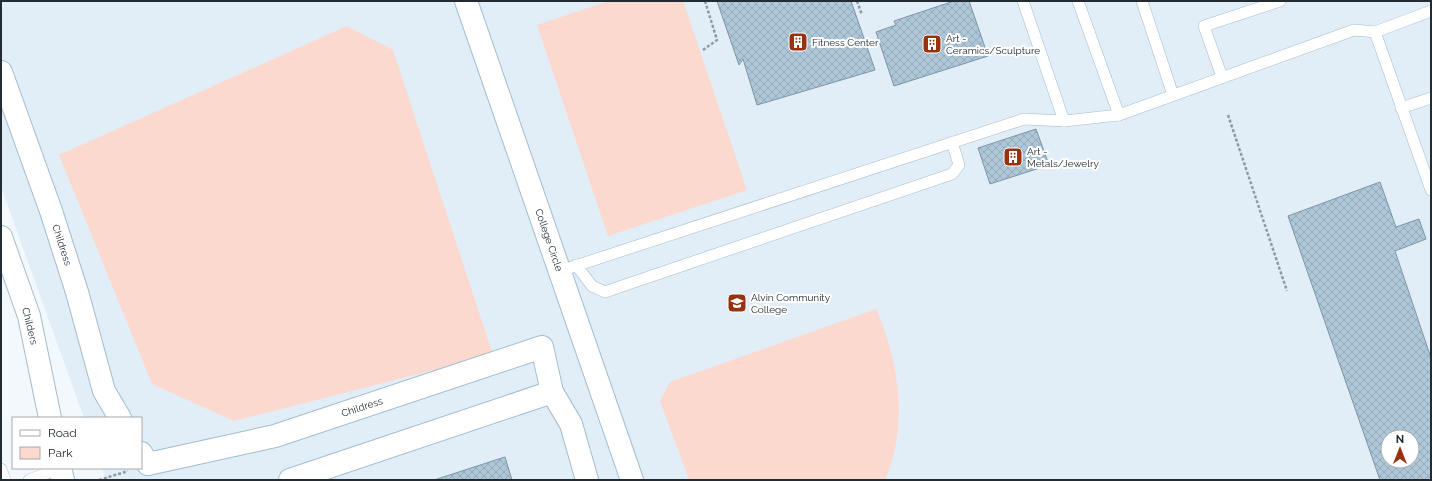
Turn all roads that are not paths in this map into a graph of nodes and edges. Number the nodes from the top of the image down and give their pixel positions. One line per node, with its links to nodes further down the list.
1 (466, 1): 18 (street, College Circle)
2 (1023, 1): 14 (lane)
3 (1078, 1): 13 (lane)
4 (1142, 1): 10 (lane)
5 (1280, 1): 9 (lane)
6 (1431, 11): 7 (lane)
7 (1375, 32): 9 (lane); 12 (lane)
8 (1, 72): 21 (street, Childress)
9 (1222, 77): 10 (lane)
10 (1173, 95): 13 (lane)
11 (1431, 98): 12 (lane)
12 (1401, 108): 16 (lane)
13 (1120, 115): 14 (lane)
14 (1064, 121): 15 (lane)
15 (952, 142): 18 (lane); 18 (lane)
16 (1431, 190)
17 (1, 237): 20 (street, Childers)
18 (568, 268): 31 (street, College Circle)
19 (552, 392): 22 (street, Childress); 29 (street); 30 (street, Childress)
20 (50, 417)
21 (119, 417)
22 (142, 455)
23 (1, 468): 26 (lane)
24 (57, 469): 27 (lane)
25 (60, 469): 28 (street)
26 (5, 480)
27 (29, 480)
28 (63, 480)
29 (290, 480)
30 (587, 480)
31 (632, 480)

